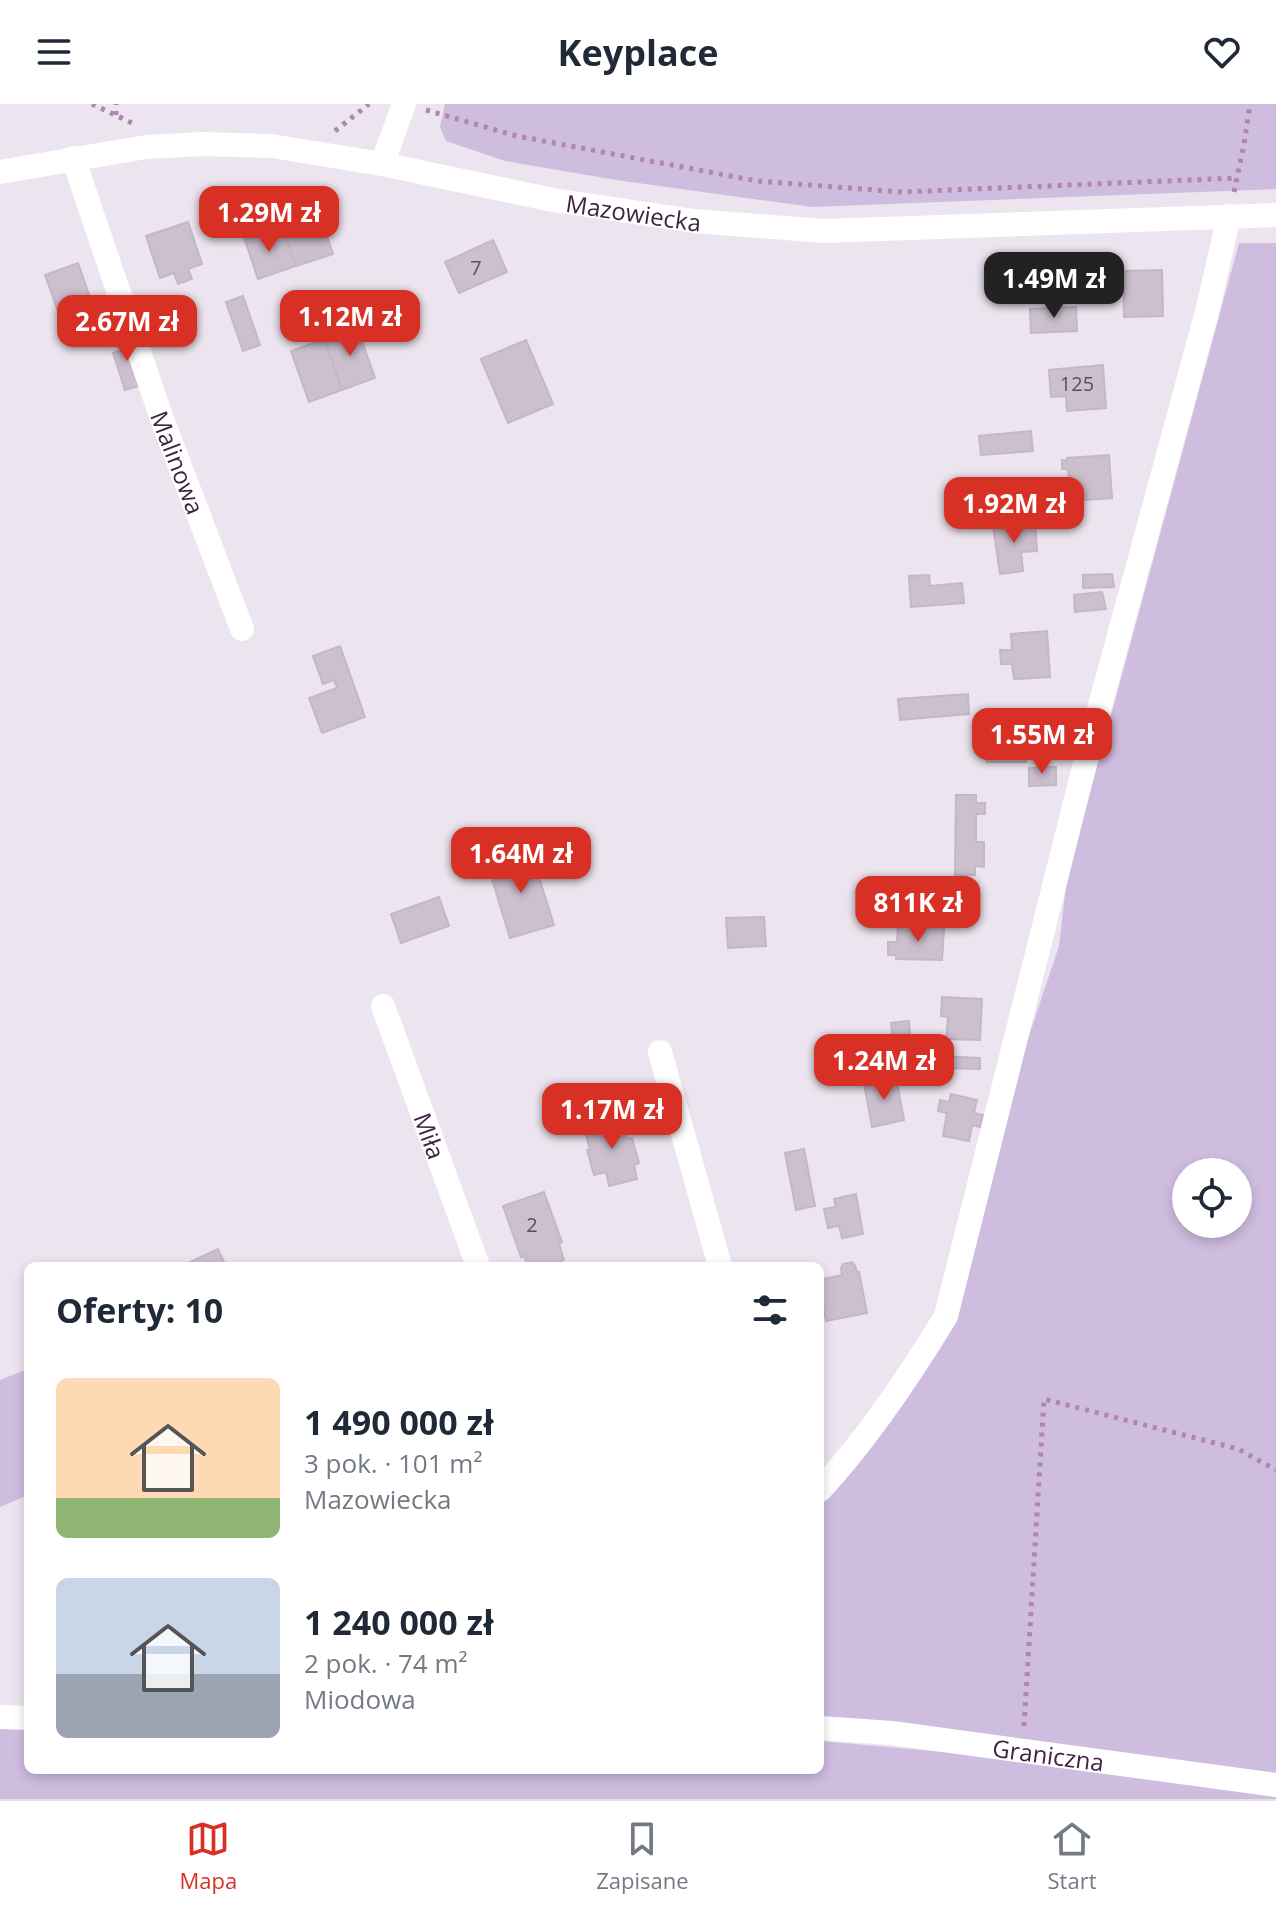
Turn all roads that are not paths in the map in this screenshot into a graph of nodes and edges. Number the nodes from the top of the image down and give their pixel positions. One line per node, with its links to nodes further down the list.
1 (412, 106): 3 (street)
2 (73, 158): 3 (street, Mazowiecka); 4 (street, Mazowiecka); 7 (street, Malinowa)
3 (382, 164): 6 (street, Mazowiecka)
4 (0, 172)
5 (1276, 215): 6 (street, Mazowiecka)
6 (1229, 216): 12 (street)
7 (242, 629)
8 (383, 1006): 10 (street, Miła)
9 (660, 1052): 11 (street)
10 (477, 1262)
11 (719, 1262)
12 (824, 1486)
13 (0, 1717): 14 (street)
14 (24, 1718)
15 (824, 1728): 16 (street, Graniczna)
16 (1276, 1785)

